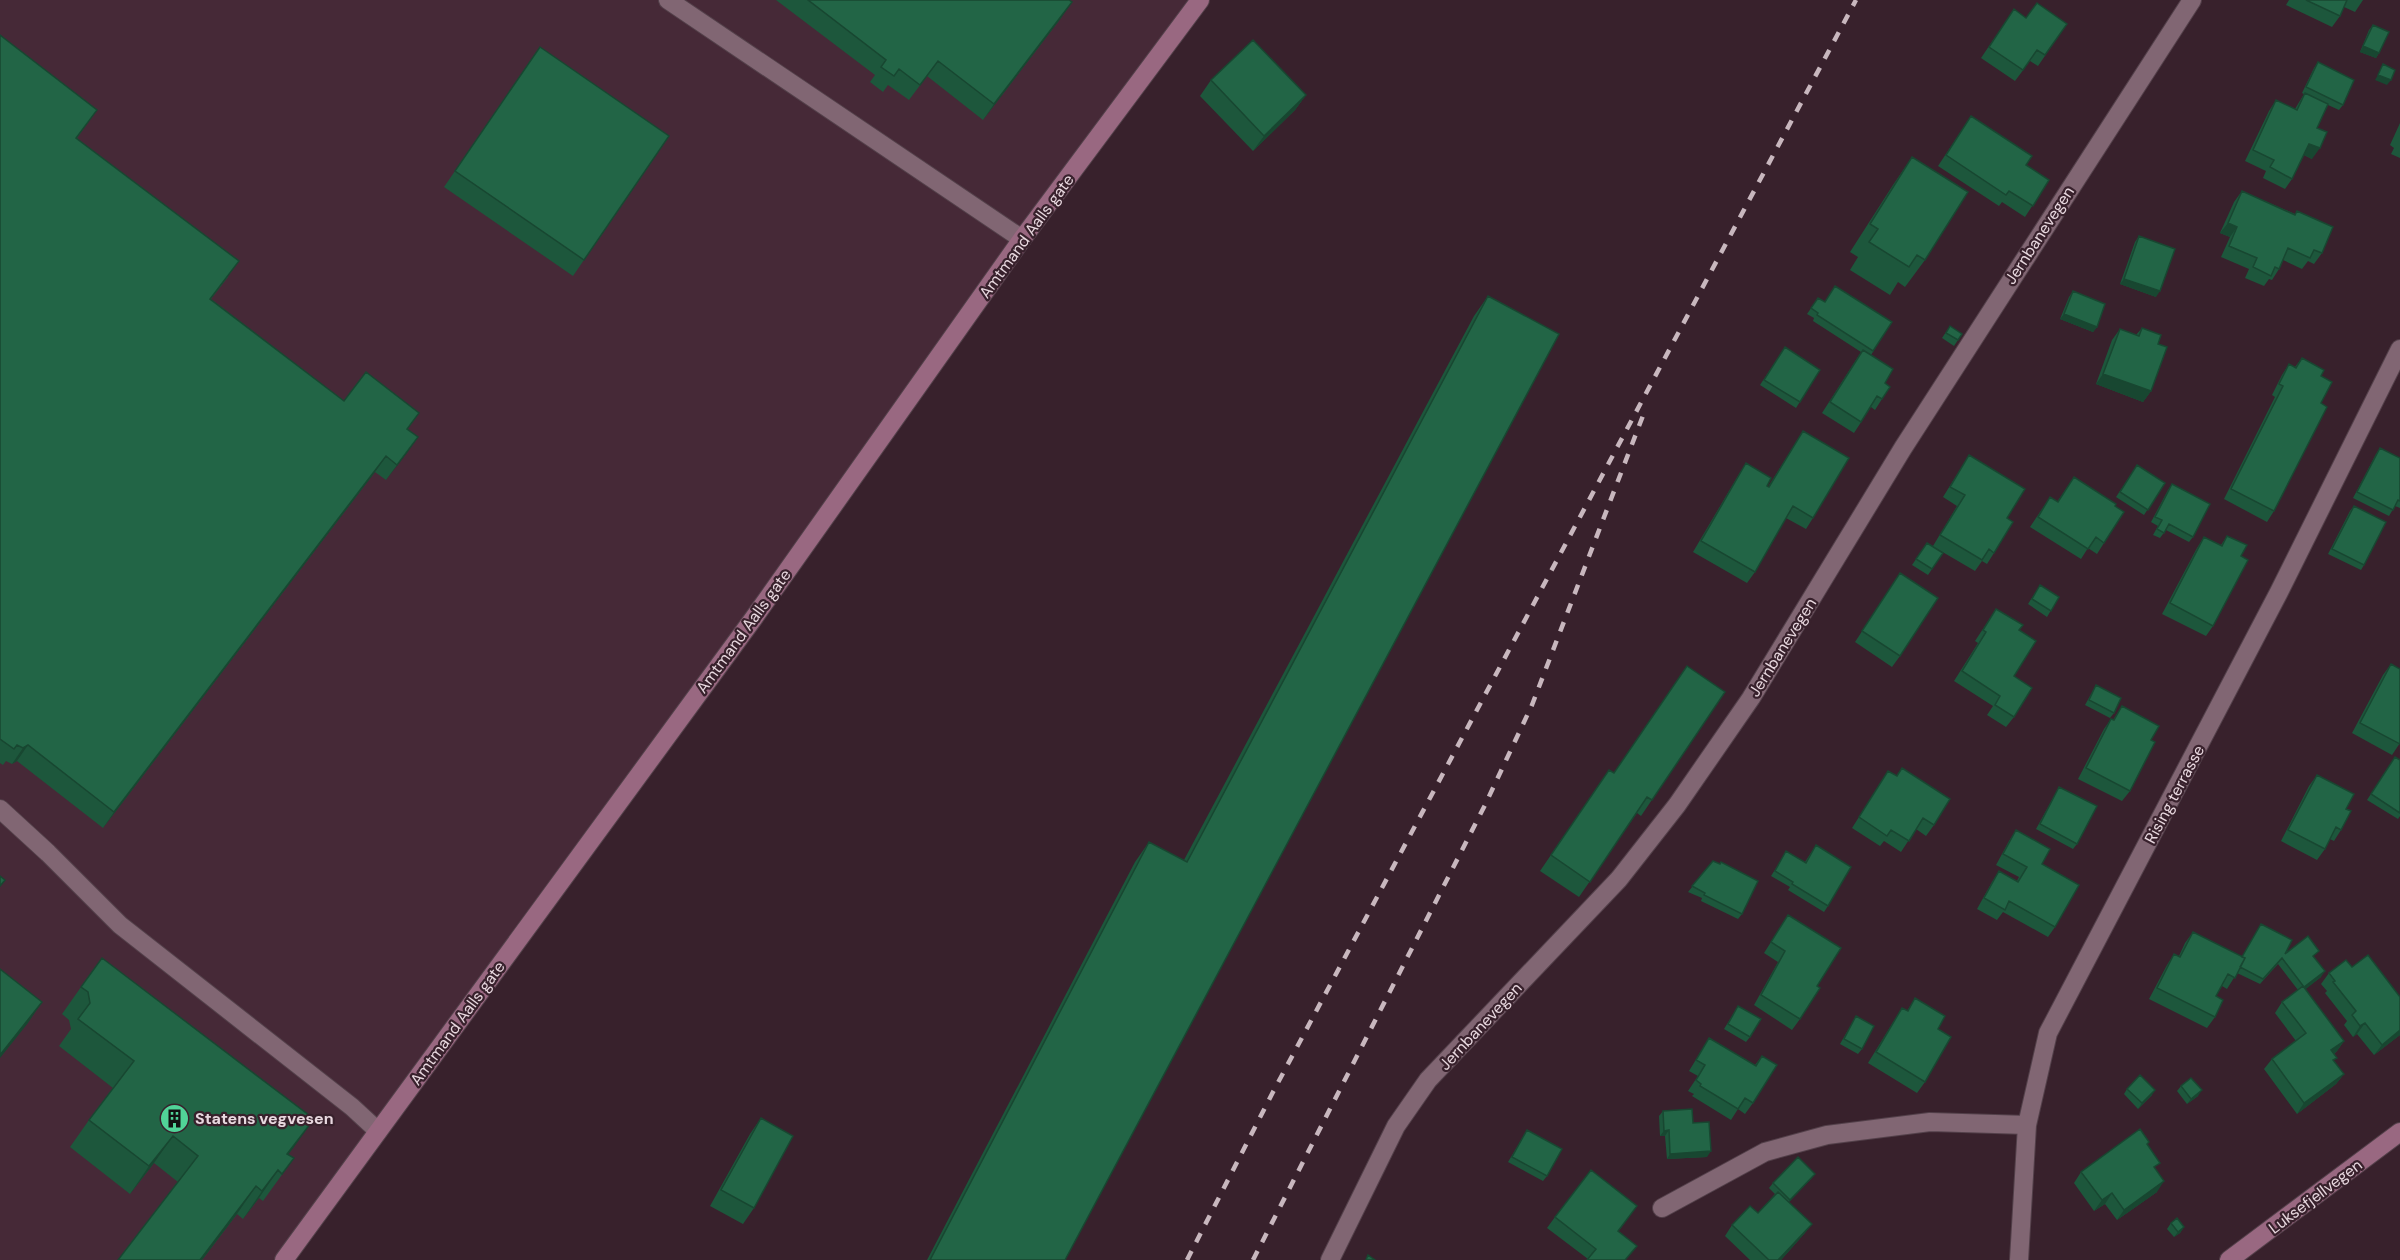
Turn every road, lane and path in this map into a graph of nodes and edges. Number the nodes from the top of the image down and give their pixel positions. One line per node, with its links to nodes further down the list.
1 (668, 0): 4 (street)
2 (1200, 0): 4 (main road, Amtmand Aalls gate)
3 (2192, 0): 13 (street, Jernbanevegen)
4 (1023, 239): 9 (main road, Amtmand Aalls gate)
5 (2400, 349): 6 (street, Rising terrasse)
6 (2395, 376): 8 (street, Rising terrasse)
7 (0, 809): 9 (street)
8 (2026, 1125): 11 (street); 14 (street, Rising terrasse)
9 (378, 1131): 12 (main road, Amtmand Aalls gate)
10 (2400, 1132): 15 (main road, Luksefjellvegen)
11 (1662, 1208)
12 (284, 1260)
13 (1330, 1260)
14 (2019, 1260)
15 (2229, 1260)

